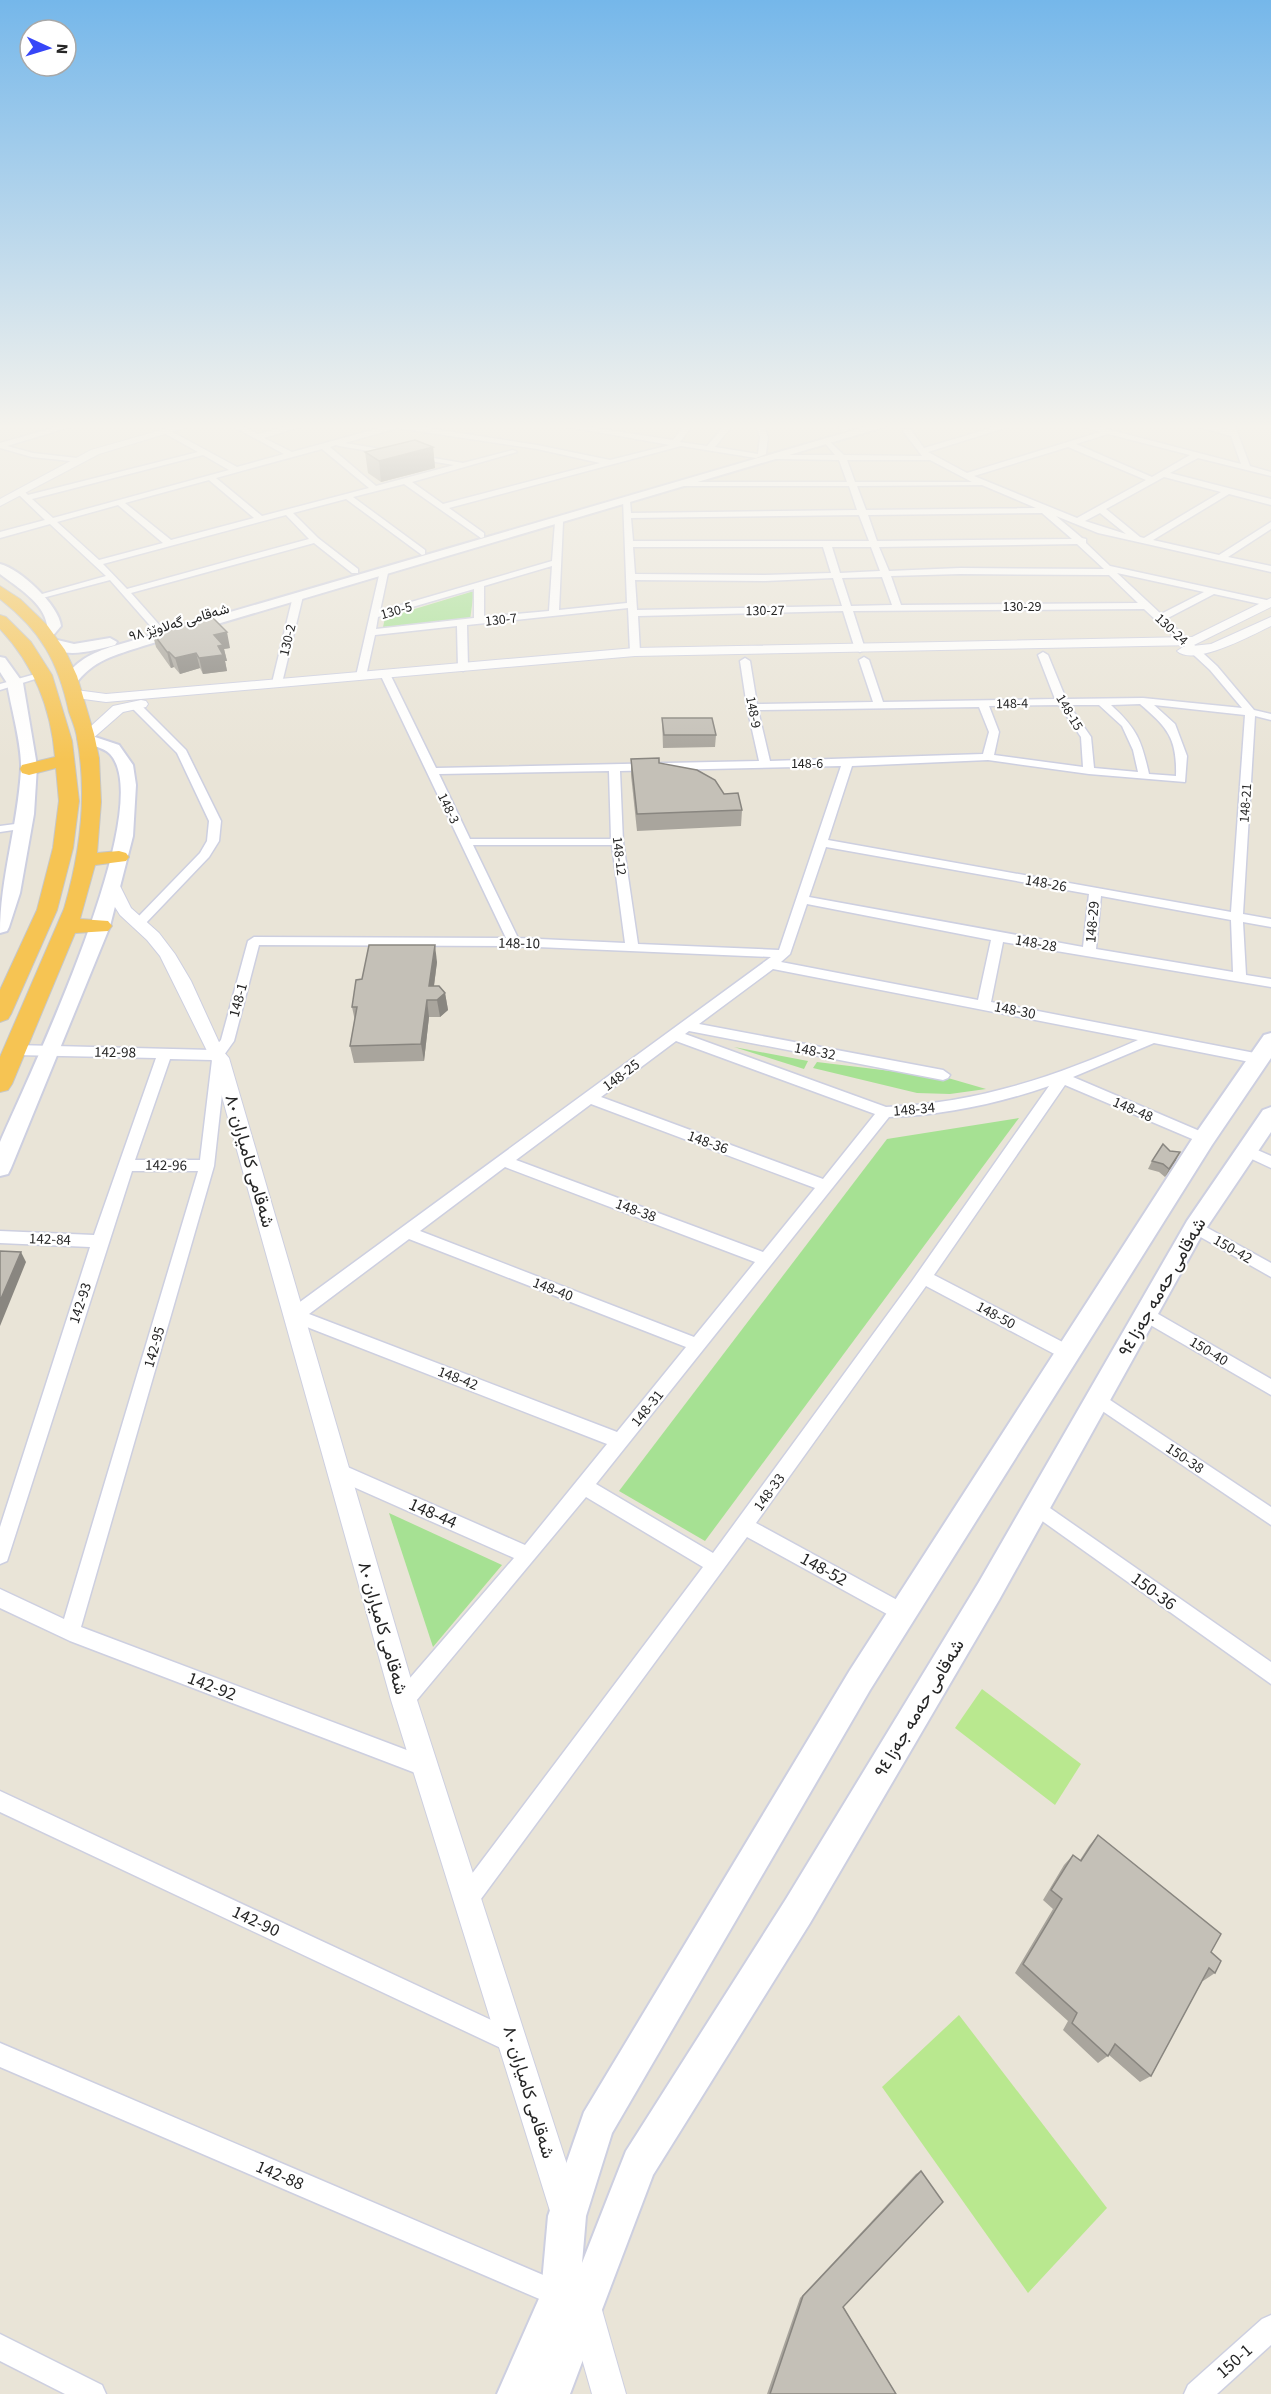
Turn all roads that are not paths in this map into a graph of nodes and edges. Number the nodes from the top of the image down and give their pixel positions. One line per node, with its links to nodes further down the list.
1 (68, 538): 27 (street)
2 (163, 538): 19 (street)
3 (191, 538): 19 (street)
4 (313, 538): 16 (street)
5 (403, 538): 24 (street)
6 (475, 538): 23 (main road, شەقامی گەلاوێژ ٩٨)
7 (496, 538): 23 (main road, شەقامی گەلاوێژ ٩٨)
8 (558, 538): 26 (street)
9 (628, 538): 20 (street)
10 (871, 538): 21 (street)
11 (1078, 538): 18 (street, 130-24)
12 (1132, 538): 17 (street)
13 (1139, 538): 17 (street)
14 (1146, 538): 17 (street)
15 (1251, 538): 25 (street)
16 (315, 540): 31 (street); 40 (street)
17 (1142, 540): 25 (street)
18 (1083, 542): 21 (street); 30 (street, 130-24)
19 (170, 543): 27 (street)
20 (628, 544): 22 (street); 36 (street)
21 (873, 544): 22 (street); 33 (street)
22 (827, 545): 34 (street)
23 (446, 550): 24 (main road, شەقامی گەلاوێژ ٩٨); 32 (main road, شەقامی گەلاوێژ ٩٨)
24 (422, 552): 31 (main road, شەقامی گەلاوێژ ٩٨)
25 (1220, 558): 29 (street)
26 (557, 562): 37 (street, 130-5); 48 (street)
27 (97, 563): 35 (street)
28 (0, 568): 42 (main road)
29 (1271, 569)
30 (1108, 570): 33 (street); 39 (street); 44 (street, 130-24)
31 (355, 571): 41 (main road, شەقامی گەلاوێژ ٩٨)
32 (383, 573): 41 (main road, شەقامی گەلاوێژ ٩٨); 49 (street)
33 (885, 574): 34 (street); 45 (street)
34 (835, 576): 36 (street); 47 (street)
35 (112, 577): 40 (street); 42 (street)
36 (630, 578): 46 (street)
37 (479, 585): 49 (street, 130-5); 52 (street)
38 (0, 591): 57 (highway)
39 (1213, 591): 43 (street); 50 (street)
40 (125, 592): 55 (street)
41 (288, 596): 55 (main road, شەقامی گەلاوێژ ٩٨); 69 (street, 130-2); 70 (main road, شەقامی گەلاوێژ ٩٨)
42 (38, 598): 57 (main road)
43 (1270, 603): 58 (street)
44 (1147, 606): 45 (street, 130-29); 50 (street, 130-24)
45 (898, 608): 47 (street, 130-27)
46 (632, 609): 47 (street, 130-27); 48 (street, 130-7); 59 (street)
47 (848, 609): 60 (street)
48 (554, 614): 52 (street, 130-7)
49 (374, 616): 56 (street)
50 (1160, 618): 58 (street, 130-24)
51 (0, 620): 65 (highway)
52 (479, 621): 54 (street, 130-7)
53 (1271, 621): 58 (street)
54 (462, 623): 56 (street, 130-7); 64 (street)
55 (157, 628): 57 (main road, شەقامی گەلاوێژ ٩٨)
56 (371, 632): 66 (street)
57 (49, 639): 70 (highway)
58 (1190, 646): 60 (street); 61 (street); 78 (street)
59 (634, 652): 60 (street); 64 (street)
60 (862, 654): 61 (street); 63 (street); 76 (street)
61 (1043, 655): 72 (street, 148-15)
62 (0, 660): 68 (main road)
63 (745, 661): 67 (street); 77 (street, 148-9)
64 (463, 668): 67 (street)
65 (41, 670): 68 (street); 82 (highway)
66 (361, 676): 67 (street); 69 (street)
67 (387, 679): 75 (street); 87 (street, 148-3)
68 (6, 680): 86 (main road)
69 (277, 684): 70 (street)
70 (73, 688): 80 (highway)
71 (1143, 701): 73 (street, 148-4); 78 (street, 148-4); 89 (street, 148-6)
72 (1062, 703): 73 (street, 148-4); 74 (street, 148-4); 88 (street, 148-15)
73 (1103, 703): 89 (street)
74 (983, 704): 76 (street, 148-4); 81 (street)
75 (135, 705): 80 (street); 102 (street)
76 (879, 705): 77 (street, 148-4)
77 (752, 707): 84 (street, 148-9)
78 (1250, 712): 79 (street, 148-4); 101 (street, 148-21)
79 (1271, 717)
80 (86, 738): 95 (main road); 96 (highway)
81 (988, 757): 83 (street, 148-6); 88 (street, 148-6)
82 (66, 760): 86 (highway); 100 (highway)
83 (848, 763): 84 (street, 148-6); 94 (street)
84 (765, 764): 85 (street, 148-6)
85 (614, 767): 87 (street, 148-6); 93 (street, 148-12)
86 (29, 769): 90 (main road)
87 (431, 771): 92 (street, 148-3)
88 (1089, 771): 89 (street, 148-6)
89 (1144, 777)
90 (22, 826): 91 (street); 106 (main road)
91 (0, 829)
92 (466, 842): 93 (street); 110 (street, 148-3)
93 (617, 842): 111 (street, 148-12)
94 (820, 842): 98 (street, 148-26); 99 (street)
95 (119, 857): 96 (highway); 97 (main road)
96 (85, 860): 103 (highway)
97 (112, 887): 102 (street, شەقامی کامیاران ٨٠); 105 (main road)
98 (1095, 892): 101 (street, 148-26); 112 (street, 148-29)
99 (802, 899): 108 (street, 148-28); 113 (street)
100 (47, 910): 103 (highway); 107 (highway)
101 (1237, 917): 104 (street, 148-26); 115 (street, 148-21)
102 (140, 922): 126 (street, شەقامی کامیاران ٨٠)
103 (68, 923): 105 (highway); 107 (highway); 123 (highway)
104 (1271, 923)
105 (101, 926): 124 (main road)
106 (0, 927)
107 (37, 935): 118 (highway)
108 (998, 937): 112 (street, 148-28); 117 (street)
109 (254, 941): 110 (street, 148-10); 126 (street, 148-1)
110 (514, 942): 111 (street, 148-10)
111 (632, 946): 113 (street, 148-10)
112 (1089, 952): 115 (street, 148-28)
113 (784, 954): 114 (street, 148-25)
114 (770, 964): 117 (street, 148-30); 119 (street, 148-25)
115 (1240, 978): 116 (street, 148-28)
116 (1271, 983)
117 (984, 1004): 121 (street, 148-30)
118 (0, 1014)
119 (688, 1026): 120 (street, 148-25); 127 (street, 148-32)
120 (674, 1035): 130 (street, 148-25); 131 (street, 148-34)
121 (1156, 1037): 122 (street, 148-30); 128 (street, 148-34)
122 (1266, 1049): 133 (main road)
123 (15, 1050): 124 (street, 142-98); 129 (highway)
124 (49, 1050): 125 (street, 142-98); 138 (main road)
125 (165, 1053): 126 (street, 142-98); 136 (street, 142-93)
126 (218, 1056): 137 (street, 142-95); 148 (street, شەقامی کامیاران ٨٠)
127 (943, 1075)
128 (1062, 1078): 131 (street, 148-34); 133 (street, 148-48); 146 (street, 148-33)
129 (0, 1084)
130 (590, 1098): 135 (street, 148-25); 139 (street, 148-36)
131 (885, 1112): 139 (street, 148-31)
132 (1271, 1114): 134 (main road, شەقامی حەمە جەزا ٩٤)
133 (1204, 1139): 150 (main road)
134 (1259, 1156): 140 (main road, شەقامی حەمە جەزا ٩٤)
135 (504, 1161): 141 (street, 148-25); 144 (street, 148-38)
136 (126, 1165): 137 (street, 142-96); 143 (street, 142-93)
137 (207, 1166): 164 (street, 142-95)
138 (0, 1168)
139 (826, 1186): 144 (street, 148-31)
140 (1195, 1227): 145 (street, 150-42); 147 (main road, شەقامی حەمە جەزا ٩٤)
141 (407, 1233): 148 (street, 148-25); 149 (street, 148-40)
142 (0, 1237): 143 (street, 142-84)
143 (100, 1241): 159 (street, 142-93)
144 (768, 1260): 149 (street, 148-31)
145 (1271, 1271)
146 (924, 1276): 150 (street, 148-50); 158 (street, 148-33)
147 (1146, 1314): 151 (street, 150-40); 152 (main road, شەقامی حەمە جەزا ٩٤)
148 (295, 1315): 153 (street, 148-42); 154 (street, شەقامی کامیاران ٨٠)
149 (698, 1346): 153 (street, 148-31)
150 (1068, 1353): 163 (main road)
151 (1271, 1388)
152 (1098, 1399): 156 (main road, شەقامی حەمە جەزا ٩٤); 157 (street, 150-38)
153 (620, 1441): 155 (street, 148-31)
154 (338, 1471): 160 (street, 148-44); 166 (street, شەقامی کامیاران ٨٠)
155 (584, 1486): 160 (street, 148-31); 161 (street)
156 (1037, 1507): 165 (street, 150-36); 173 (main road, شەقامی حەمە جەزا ٩٤)
157 (1271, 1517)
158 (744, 1526): 161 (street, 148-33); 163 (street, 148-52)
159 (0, 1555)
160 (528, 1556): 166 (street, 148-31)
161 (716, 1565): 169 (street, 148-33)
162 (0, 1598): 164 (street, 142-92)
163 (903, 1613): 172 (main road)
164 (70, 1632): 167 (street, 142-92)
165 (1271, 1674)
166 (404, 1700): 167 (street, شەقامی کامیاران ٨٠)
167 (426, 1767): 169 (street, شەقامی کامیاران ٨٠)
168 (0, 1801): 170 (street, 142-90)
169 (467, 1899): 170 (street, شەقامی کامیاران ٨٠)
170 (513, 2042): 172 (street, شەقامی کامیاران ٨٠)
171 (0, 2055): 173 (street, 142-88)
172 (567, 2216): 173 (main road)
173 (572, 2302): 177 (main road); 178 (main road); 179 (street)
174 (1271, 2328): 180 (street, 150-1)
175 (0, 2347): 176 (street)
176 (93, 2394)
177 (517, 2394)
178 (550, 2394)
179 (609, 2394)
180 (1197, 2394)

